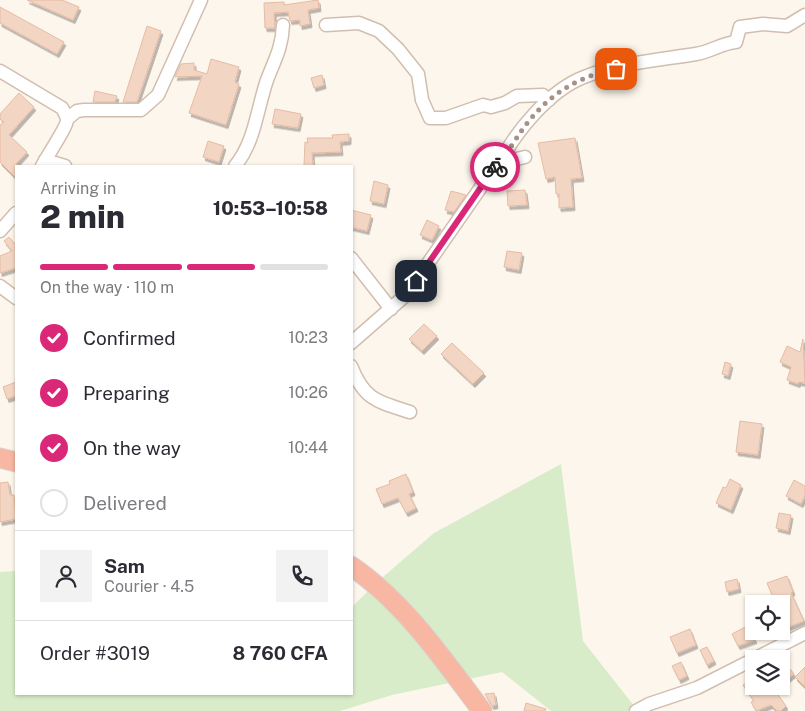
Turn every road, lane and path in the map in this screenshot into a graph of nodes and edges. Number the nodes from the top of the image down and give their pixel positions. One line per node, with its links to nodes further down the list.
1 (201, 0): 7 (street)
2 (805, 15): 6 (street)
3 (283, 25): 12 (street)
4 (326, 25): 6 (street)
5 (0, 71): 7 (street)
6 (548, 100): 10 (street)
7 (67, 119): 9 (street)
8 (525, 157): 10 (street)
9 (43, 163): 11 (street)
10 (500, 163): 18 (street)
11 (58, 165)
12 (236, 165)
13 (15, 214): 14 (street)
14 (0, 231)
15 (353, 261): 18 (street)
16 (0, 286): 17 (street)
17 (15, 297)
18 (390, 309): 19 (street)
19 (353, 341)
20 (353, 371): 21 (street)
21 (410, 412)
22 (0, 458): 23 (highway)
23 (15, 462)
24 (353, 567): 26 (highway)
25 (805, 633): 27 (street)
26 (481, 711)
27 (636, 711)

